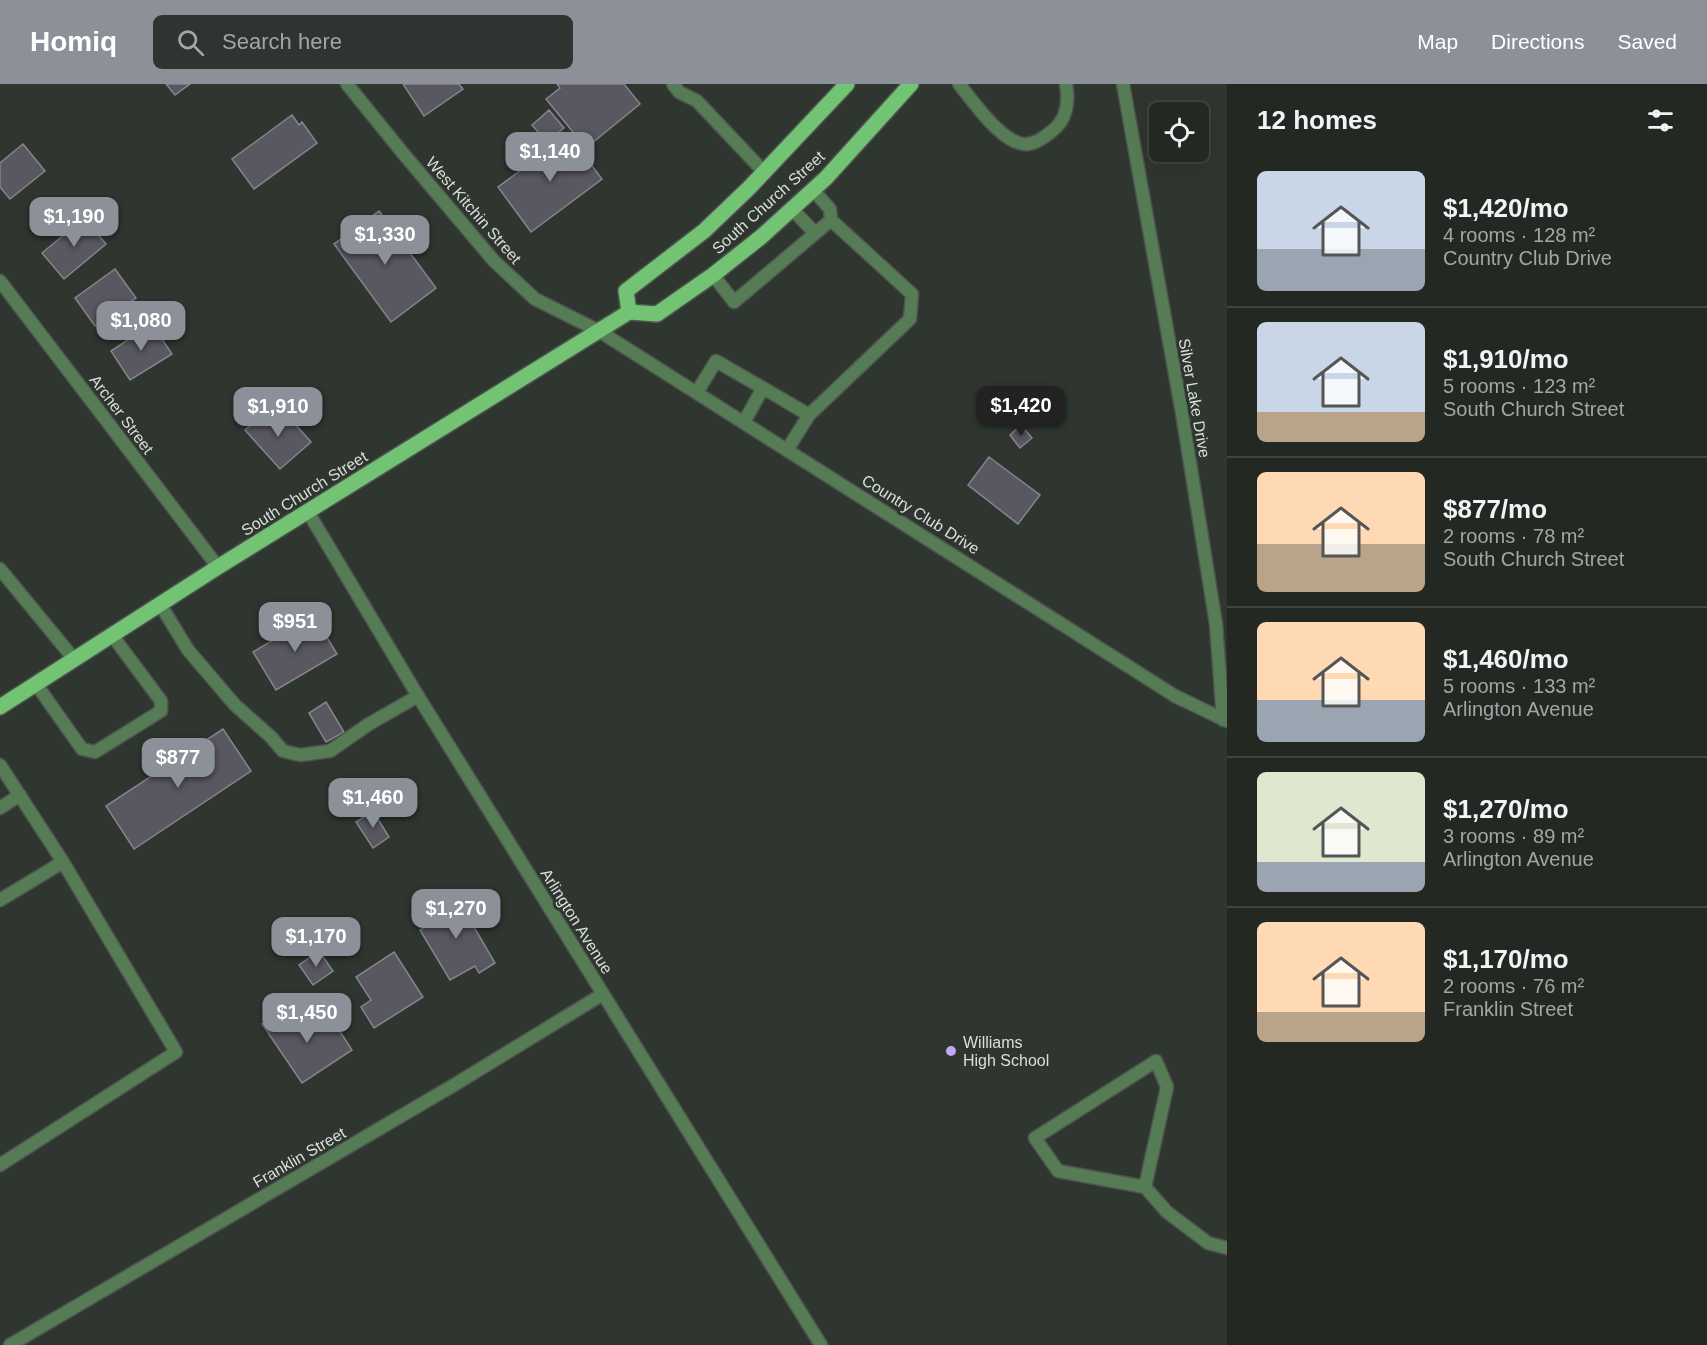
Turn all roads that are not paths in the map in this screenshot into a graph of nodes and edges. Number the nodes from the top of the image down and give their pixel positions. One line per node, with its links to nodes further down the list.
1 (347, 84): 16 (street, West Kitchin Street)
2 (673, 84): 8 (street)
3 (847, 84): 8 (main road, South Church Street)
4 (911, 84): 9 (main road, South Church Street)
5 (958, 84): 6 (street)
6 (1066, 84)
7 (1123, 84): 31 (street, Silver Lake Drive)
8 (764, 172): 15 (main road, South Church Street)
9 (813, 190): 10 (main road, South Church Street); 11 (street)
10 (792, 209): 12 (street); 13 (main road, South Church Street)
11 (831, 220): 12 (street); 19 (street)
12 (815, 233): 13 (street)
13 (713, 275): 15 (main road, South Church Street)
14 (0, 281): 23 (street, Archer Street)
15 (629, 312): 16 (main road, South Church Street)
16 (599, 331): 18 (street, Country Club Drive); 22 (main road, South Church Street)
17 (763, 388): 18 (street); 19 (street); 20 (street)
18 (697, 392): 20 (street, Country Club Drive)
19 (809, 416): 21 (street)
20 (744, 422): 21 (street, Country Club Drive)
21 (787, 450): 31 (street, Country Club Drive)
22 (308, 512): 23 (main road, South Church Street); 29 (street, Arlington Avenue)
23 (218, 567): 25 (main road, South Church Street)
24 (0, 569): 27 (street)
25 (160, 604): 26 (main road, South Church Street); 29 (street)
26 (112, 635): 27 (main road, South Church Street); 28 (street)
27 (74, 659): 28 (main road, South Church Street)
28 (36, 684): 30 (main road, South Church Street)
29 (418, 696): 37 (street, Arlington Avenue)
30 (0, 707)
31 (1225, 721)
32 (0, 765): 33 (street)
33 (20, 795): 34 (street); 35 (street)
34 (0, 808)
35 (63, 861): 36 (street); 38 (street)
36 (0, 900)
37 (603, 994): 41 (street, Franklin Street); 42 (street, Arlington Avenue)
38 (0, 1164)
39 (1145, 1187): 39 (street); 40 (street)
40 (1227, 1248)
41 (10, 1345)
42 (821, 1345)

